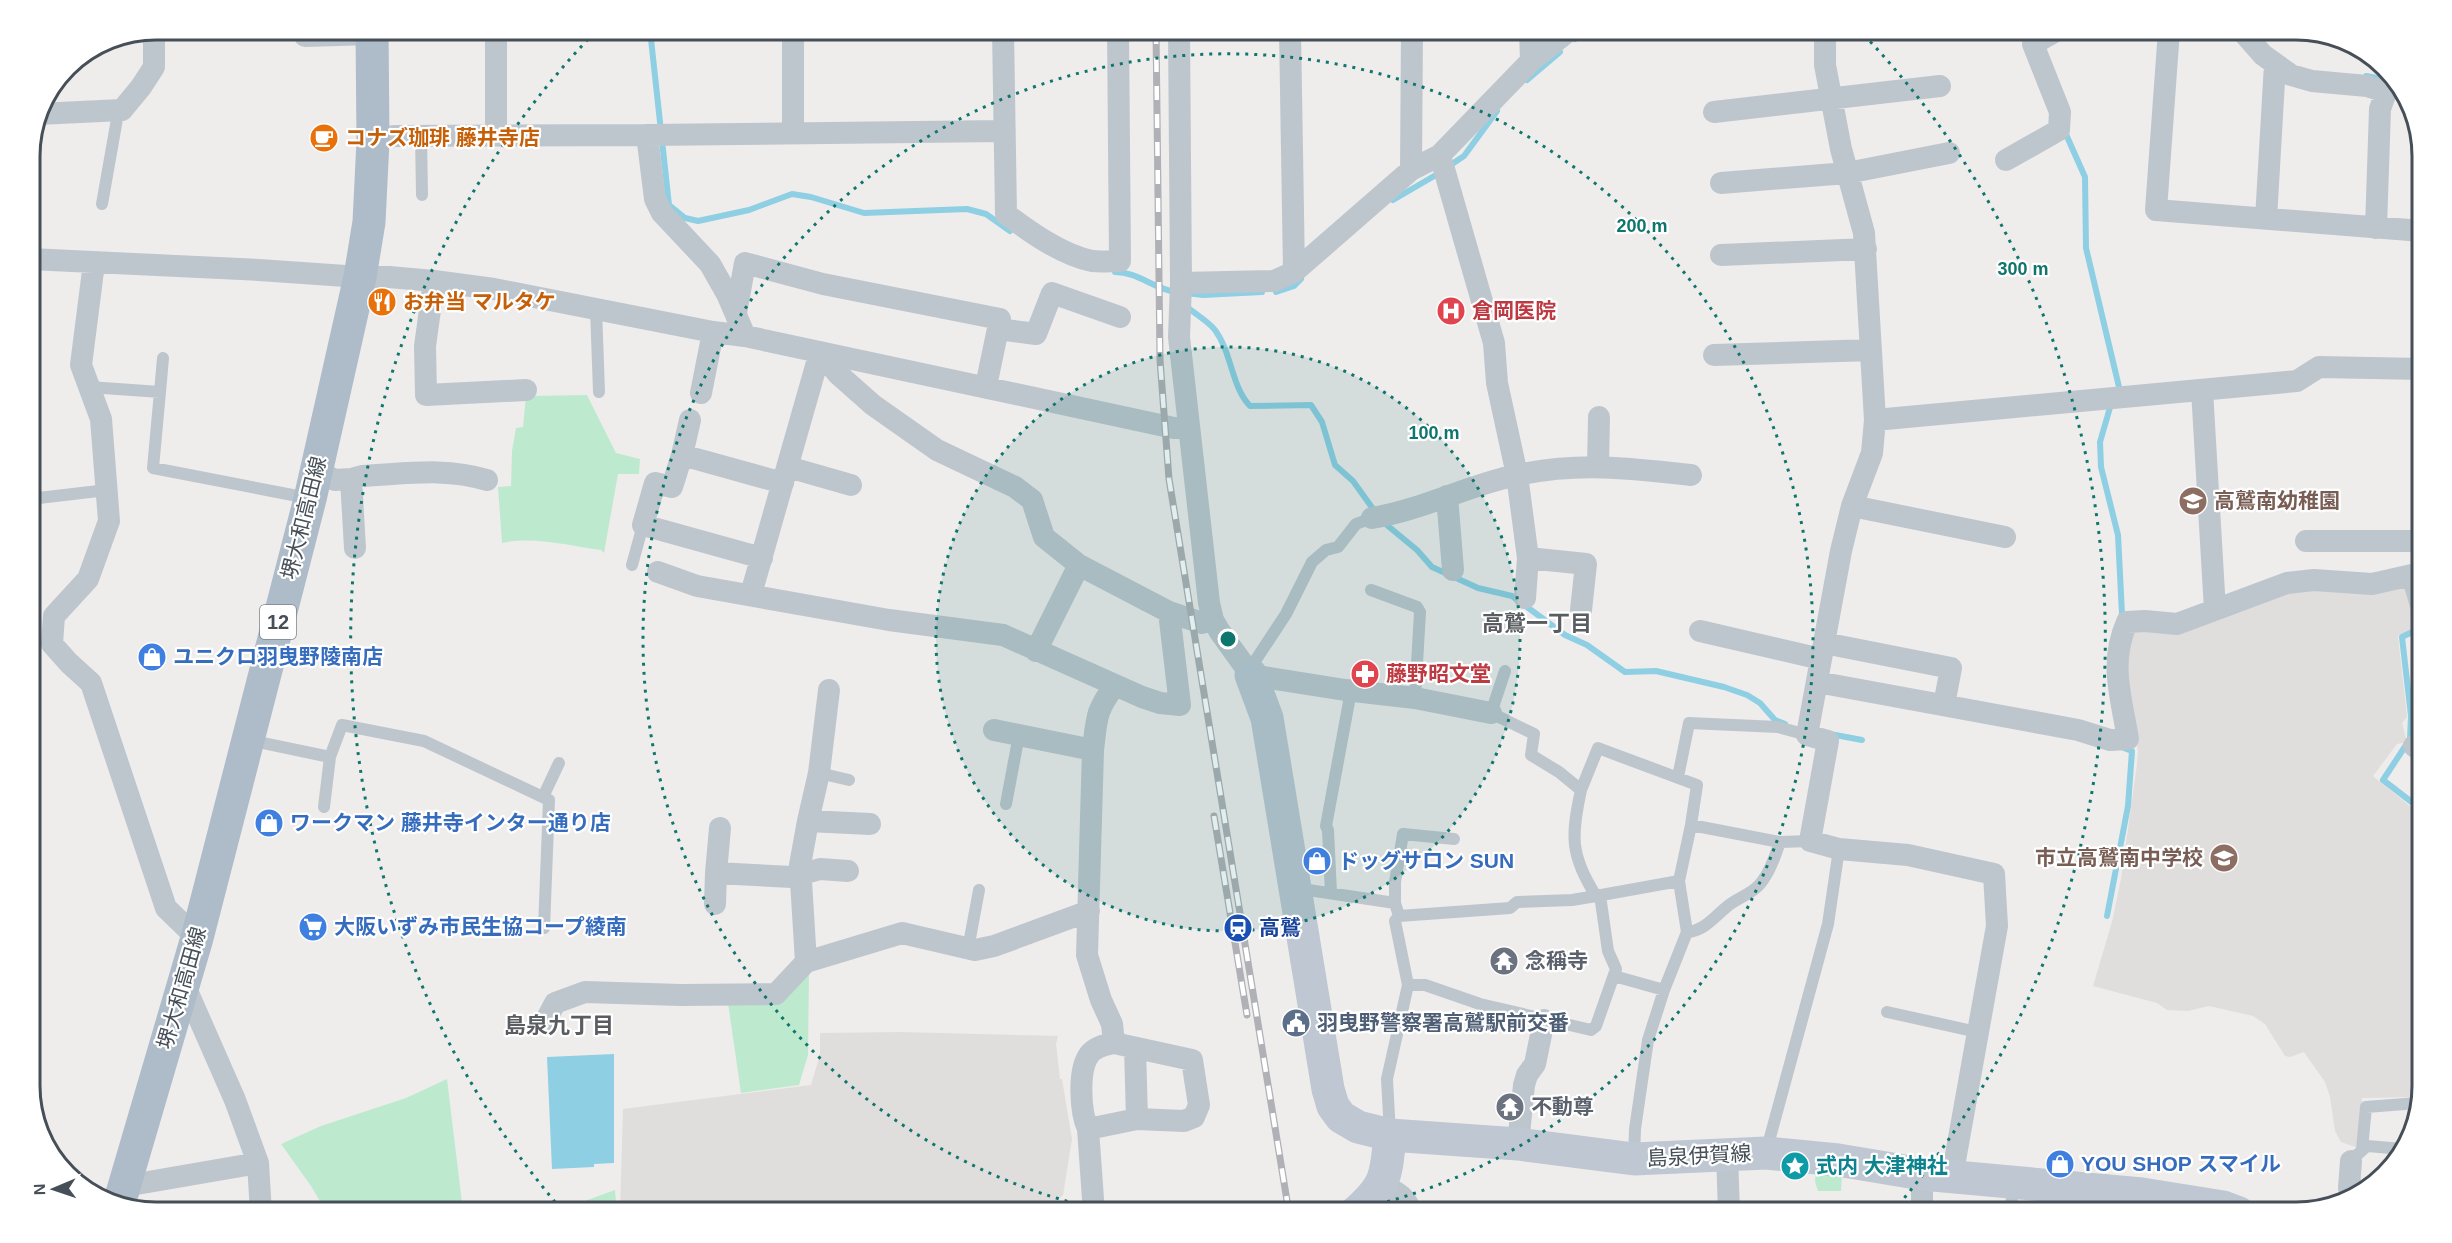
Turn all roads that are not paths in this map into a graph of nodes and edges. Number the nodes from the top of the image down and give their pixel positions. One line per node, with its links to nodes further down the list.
1 (154, 40): 23 (street)
2 (372, 40): 30 (main road, 堺大和高田線 / 12)
3 (496, 40): 27 (street)
4 (793, 40): 26 (street)
5 (1003, 40): 25 (street)
6 (1118, 40): 25 (street)
7 (1179, 40): 49 (street)
8 (1290, 40): 46 (street)
9 (1412, 40): 34 (street)
10 (1530, 40): 16 (street)
11 (1557, 40): 16 (street)
12 (1825, 40): 21 (street)
13 (2040, 40): 33 (street)
14 (2168, 40): 39 (street)
15 (2250, 40): 17 (street)
16 (1531, 61): 32 (street)
17 (2275, 64): 19 (street); 39 (street)
18 (1940, 86): 21 (street)
19 (2388, 86)
20 (2389, 88): 40 (street)
21 (1831, 100): 24 (street); 35 (street)
22 (51, 107): 23 (street)
23 (122, 110): 38 (lane)
24 (1714, 112)
25 (1003, 131): 26 (street)
26 (794, 133): 28 (street)
27 (496, 134): 28 (street); 29 (street)
28 (657, 134): 51 (street)
29 (421, 135): 30 (street); 37 (lane)
30 (373, 141): 47 (main road, 堺大和高田線 / 12)
31 (1949, 153): 35 (street)
32 (1440, 155): 34 (street); 75 (street)
33 (2006, 160)
34 (1411, 170): 46 (street)
35 (1847, 173): 36 (street); 42 (street)
36 (1721, 183)
37 (422, 195)
38 (102, 204)
39 (2266, 219): 40 (street)
40 (2376, 228): 41 (street)
41 (2411, 230)
42 (1866, 249): 43 (street); 56 (street)
43 (1721, 255)
44 (41, 260): 45 (street)
45 (94, 263): 47 (street); 62 (street)
46 (1294, 272): 49 (street)
47 (360, 277): 48 (street); 79 (main road, 堺大和高田線 / 12)
48 (434, 281): 50 (street); 63 (street)
49 (1181, 283): 71 (street)
50 (596, 309): 54 (street); 65 (lane)
51 (736, 313): 53 (street); 55 (street)
52 (1120, 317): 53 (street)
53 (998, 329): 61 (street)
54 (713, 332): 55 (street); 67 (street)
55 (745, 336): 57 (street)
56 (1871, 350): 58 (street); 70 (street)
57 (820, 352): 61 (street); 74 (street); 94 (street)
58 (1714, 355)
59 (163, 358): 66 (lane)
60 (2411, 369): 64 (street)
61 (986, 386): 71 (street)
62 (89, 387): 66 (lane); 81 (street)
63 (526, 390)
64 (2202, 390): 70 (street); 102 (street)
65 (599, 392)
66 (160, 393): 79 (lane)
67 (701, 393)
68 (1599, 417): 73 (street)
69 (690, 420): 72 (street)
70 (1875, 420): 84 (street)
71 (1188, 428): 104 (street)
72 (682, 455): 74 (street); 86 (street)
73 (1598, 466): 75 (street); 76 (street)
74 (785, 475): 80 (street); 91 (street)
75 (1517, 475): 82 (street); 92 (street)
76 (1691, 475)
77 (351, 479): 78 (street); 79 (street); 90 (street)
78 (487, 480)
79 (313, 485): 120 (main road, 堺大和高田線 / 12)
80 (851, 485)
81 (107, 490): 83 (lane); 153 (street)
82 (1448, 496): 85 (street); 95 (street)
83 (41, 498)
84 (1852, 506): 87 (street); 107 (street)
85 (1372, 518): 109 (lane)
86 (643, 525): 91 (street); 93 (lane)
87 (2005, 537)
88 (2306, 541): 89 (street)
89 (2411, 541)
90 (355, 548)
91 (762, 558): 99 (street)
92 (1527, 558): 100 (street); 101 (street)
93 (632, 565)
94 (1079, 565): 103 (street); 106 (street)
95 (1453, 570)
96 (658, 572): 99 (street)
97 (2411, 575): 102 (street)
98 (1371, 590): 114 (lane)
99 (752, 594): 106 (street)
100 (1525, 598)
101 (1581, 610)
102 (2216, 610): 115 (street)
103 (1169, 612): 104 (street); 111 (street)
104 (1213, 620): 109 (street)
105 (1700, 631): 107 (street)
106 (1036, 651): 111 (street)
107 (1822, 651): 110 (street); 115 (street)
108 (1505, 671): 116 (lane)
109 (1251, 675): 113 (street); 143 (main road, 島泉伊賀線)
110 (1817, 682): 115 (street); 119 (street)
111 (1115, 685): 121 (street)
112 (829, 690): 124 (street)
113 (1351, 691): 114 (street); 145 (lane)
114 (1415, 698): 116 (street)
115 (1944, 705)
116 (1491, 713): 127 (lane)
117 (994, 730): 118 (street)
118 (1018, 735): 121 (street); 129 (lane)
119 (1806, 735): 125 (lane); 137 (street)
120 (247, 740): 122 (lane); 153 (main road, 堺大和高田線 / 12)
121 (1093, 750): 149 (street)
122 (330, 757): 128 (lane); 130 (lane)
123 (559, 763): 128 (lane)
124 (819, 773): 126 (lane); 131 (street)
125 (1678, 777): 127 (lane); 133 (lane)
126 (849, 780)
127 (1581, 790): 146 (lane)
128 (543, 797): 151 (lane)
129 (1006, 804)
130 (324, 807)
131 (808, 821): 132 (street); 141 (street)
132 (870, 824)
133 (1691, 825): 136 (lane); 142 (lane)
134 (720, 828): 140 (street)
135 (1454, 839): 147 (lane)
136 (1780, 842): 137 (lane); 152 (lane)
137 (1810, 842): 138 (street)
138 (1839, 849): 163 (street); 171 (lane)
139 (848, 871): 141 (street)
140 (717, 873): 141 (street); 148 (street)
141 (801, 876): 155 (street)
142 (1679, 881): 146 (lane); 152 (lane)
143 (1294, 888): 145 (lane); 168 (main road, 島泉伊賀線)
144 (979, 890): 154 (lane)
145 (1331, 892): 147 (lane)
146 (1598, 895): 150 (lane); 156 (lane)
147 (1395, 903): 150 (lane)
148 (715, 904)
149 (1089, 911): 154 (street); 164 (street)
150 (1399, 916): 158 (lane)
151 (544, 928)
152 (1687, 932): 159 (lane)
153 (197, 938): 157 (main road, 堺大和高田線 / 12)
154 (968, 949): 155 (street)
155 (806, 962): 162 (street)
156 (1614, 975): 159 (lane); 161 (lane)
157 (184, 984): 175 (street); 179 (main road, 堺大和高田線 / 12)
158 (1408, 985): 161 (lane); 168 (lane)
159 (1664, 990): 174 (lane)
160 (1887, 1012): 163 (lane)
161 (1544, 1020): 169 (street)
162 (545, 1022)
163 (1977, 1032): 176 (street)
164 (1124, 1046): 166 (street); 166 (street); 167 (street)
165 (2410, 1104): 173 (lane)
166 (1137, 1119): 167 (street)
167 (1088, 1129): 182 (street)
168 (1390, 1135): 169 (main road, 島泉伊賀線); 177 (main road)
169 (1518, 1144): 174 (main road, 島泉伊賀線)
170 (2394, 1148): 173 (lane)
171 (1766, 1153): 172 (main road, 島泉伊賀線); 176 (main road, 島泉伊賀線)
172 (1727, 1154): 174 (main road, 島泉伊賀線); 185 (street)
173 (2357, 1155): 178 (street)
174 (1634, 1159)
175 (258, 1164): 179 (street); 181 (street)
176 (1937, 1176): 180 (main road, 島泉伊賀線); 186 (street)
177 (1382, 1185): 183 (main road); 184 (street)
178 (2349, 1189)
179 (122, 1195)
180 (2012, 1198): 187 (main road, 島泉伊賀線)
181 (260, 1202)
182 (1093, 1202)
183 (1366, 1202)
184 (1406, 1202)
185 (1729, 1202)
186 (1926, 1202)
187 (2192, 1202)

